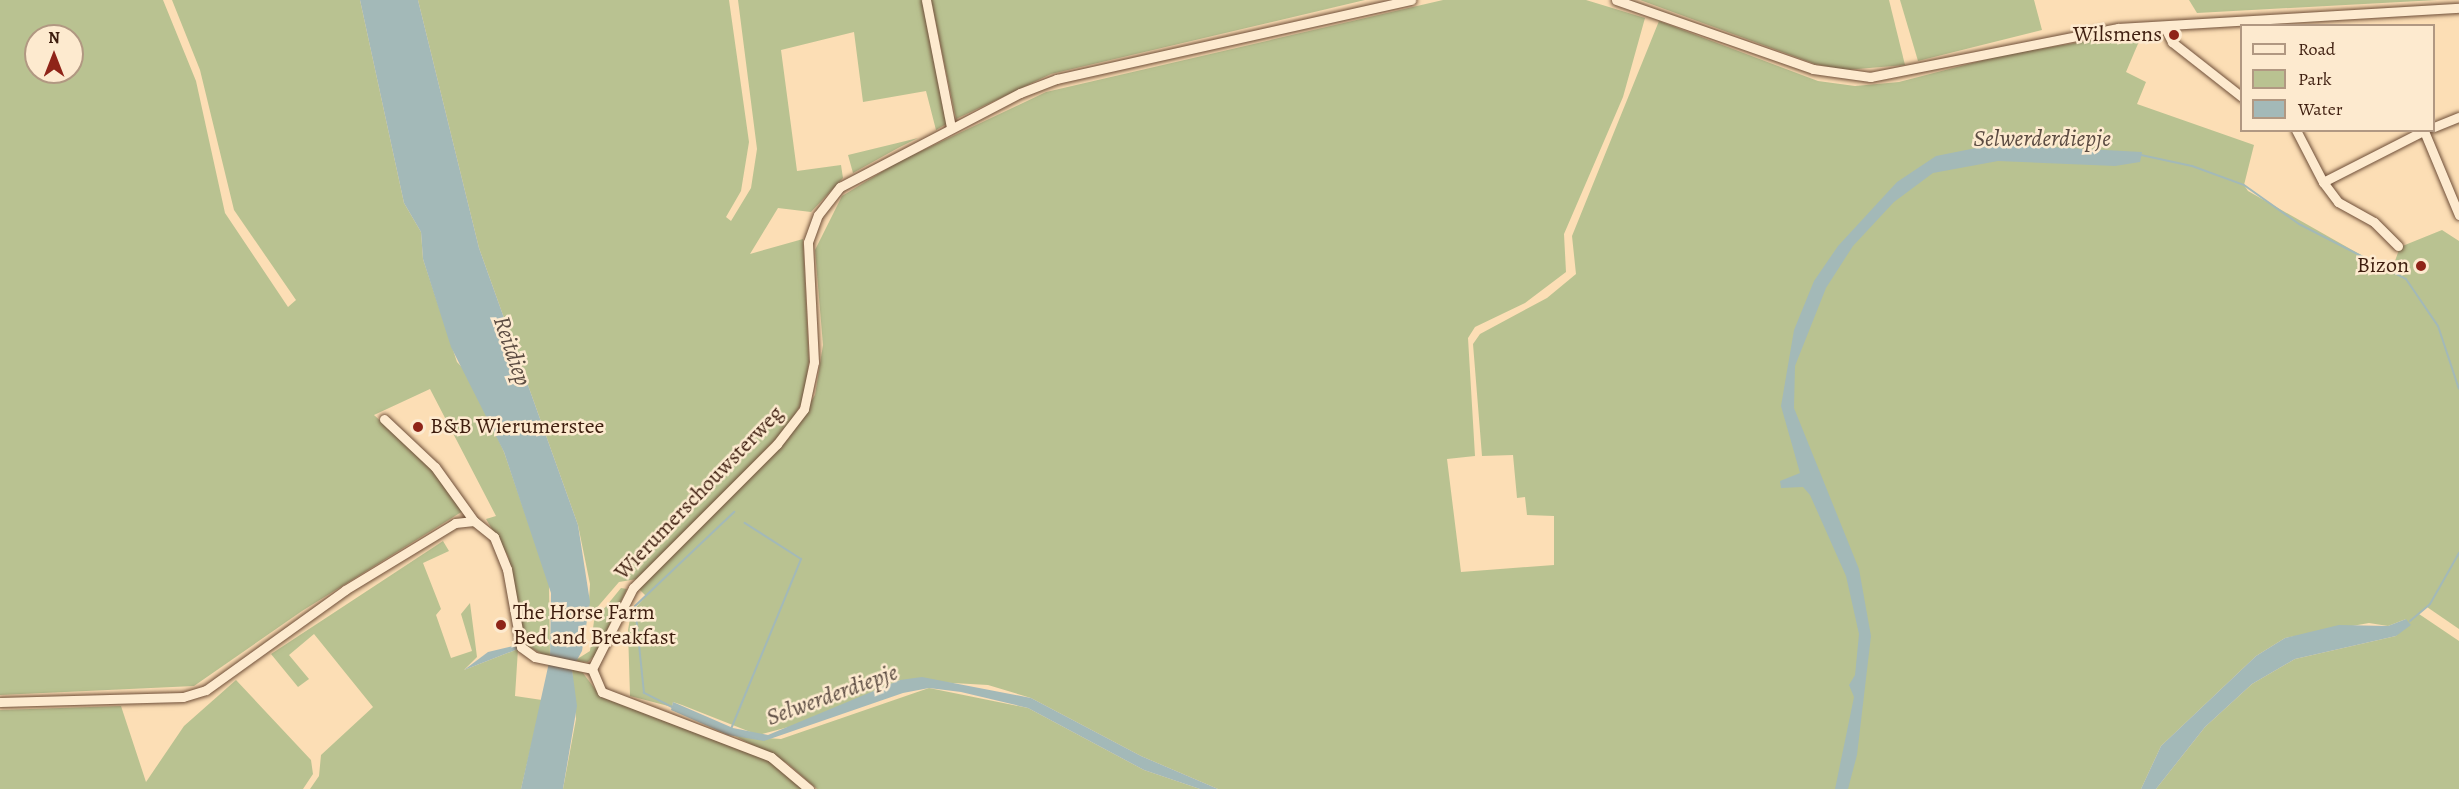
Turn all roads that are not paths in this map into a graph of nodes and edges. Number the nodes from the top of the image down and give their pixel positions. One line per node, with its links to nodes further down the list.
1 (926, 0): 12 (street)
2 (1411, 0): 12 (street, Wierumerschouwsterweg)
3 (1616, 0): 8 (street)
4 (2459, 8): 5 (street)
5 (2323, 21): 6 (street)
6 (2256, 24)
7 (2240, 25): 8 (street)
8 (2166, 28): 9 (street)
9 (2240, 96)
10 (2459, 117): 11 (street)
11 (2435, 126)
12 (951, 128): 21 (street, Wierumerschouwsterweg)
13 (2297, 132): 16 (street)
14 (2422, 132): 16 (street)
15 (2424, 132): 17 (street)
16 (2323, 182): 18 (street)
17 (2459, 215)
18 (2398, 246)
19 (384, 419): 20 (street)
20 (474, 521): 21 (street); 22 (street)
21 (592, 669): 23 (street)
22 (0, 702)
23 (808, 789)

